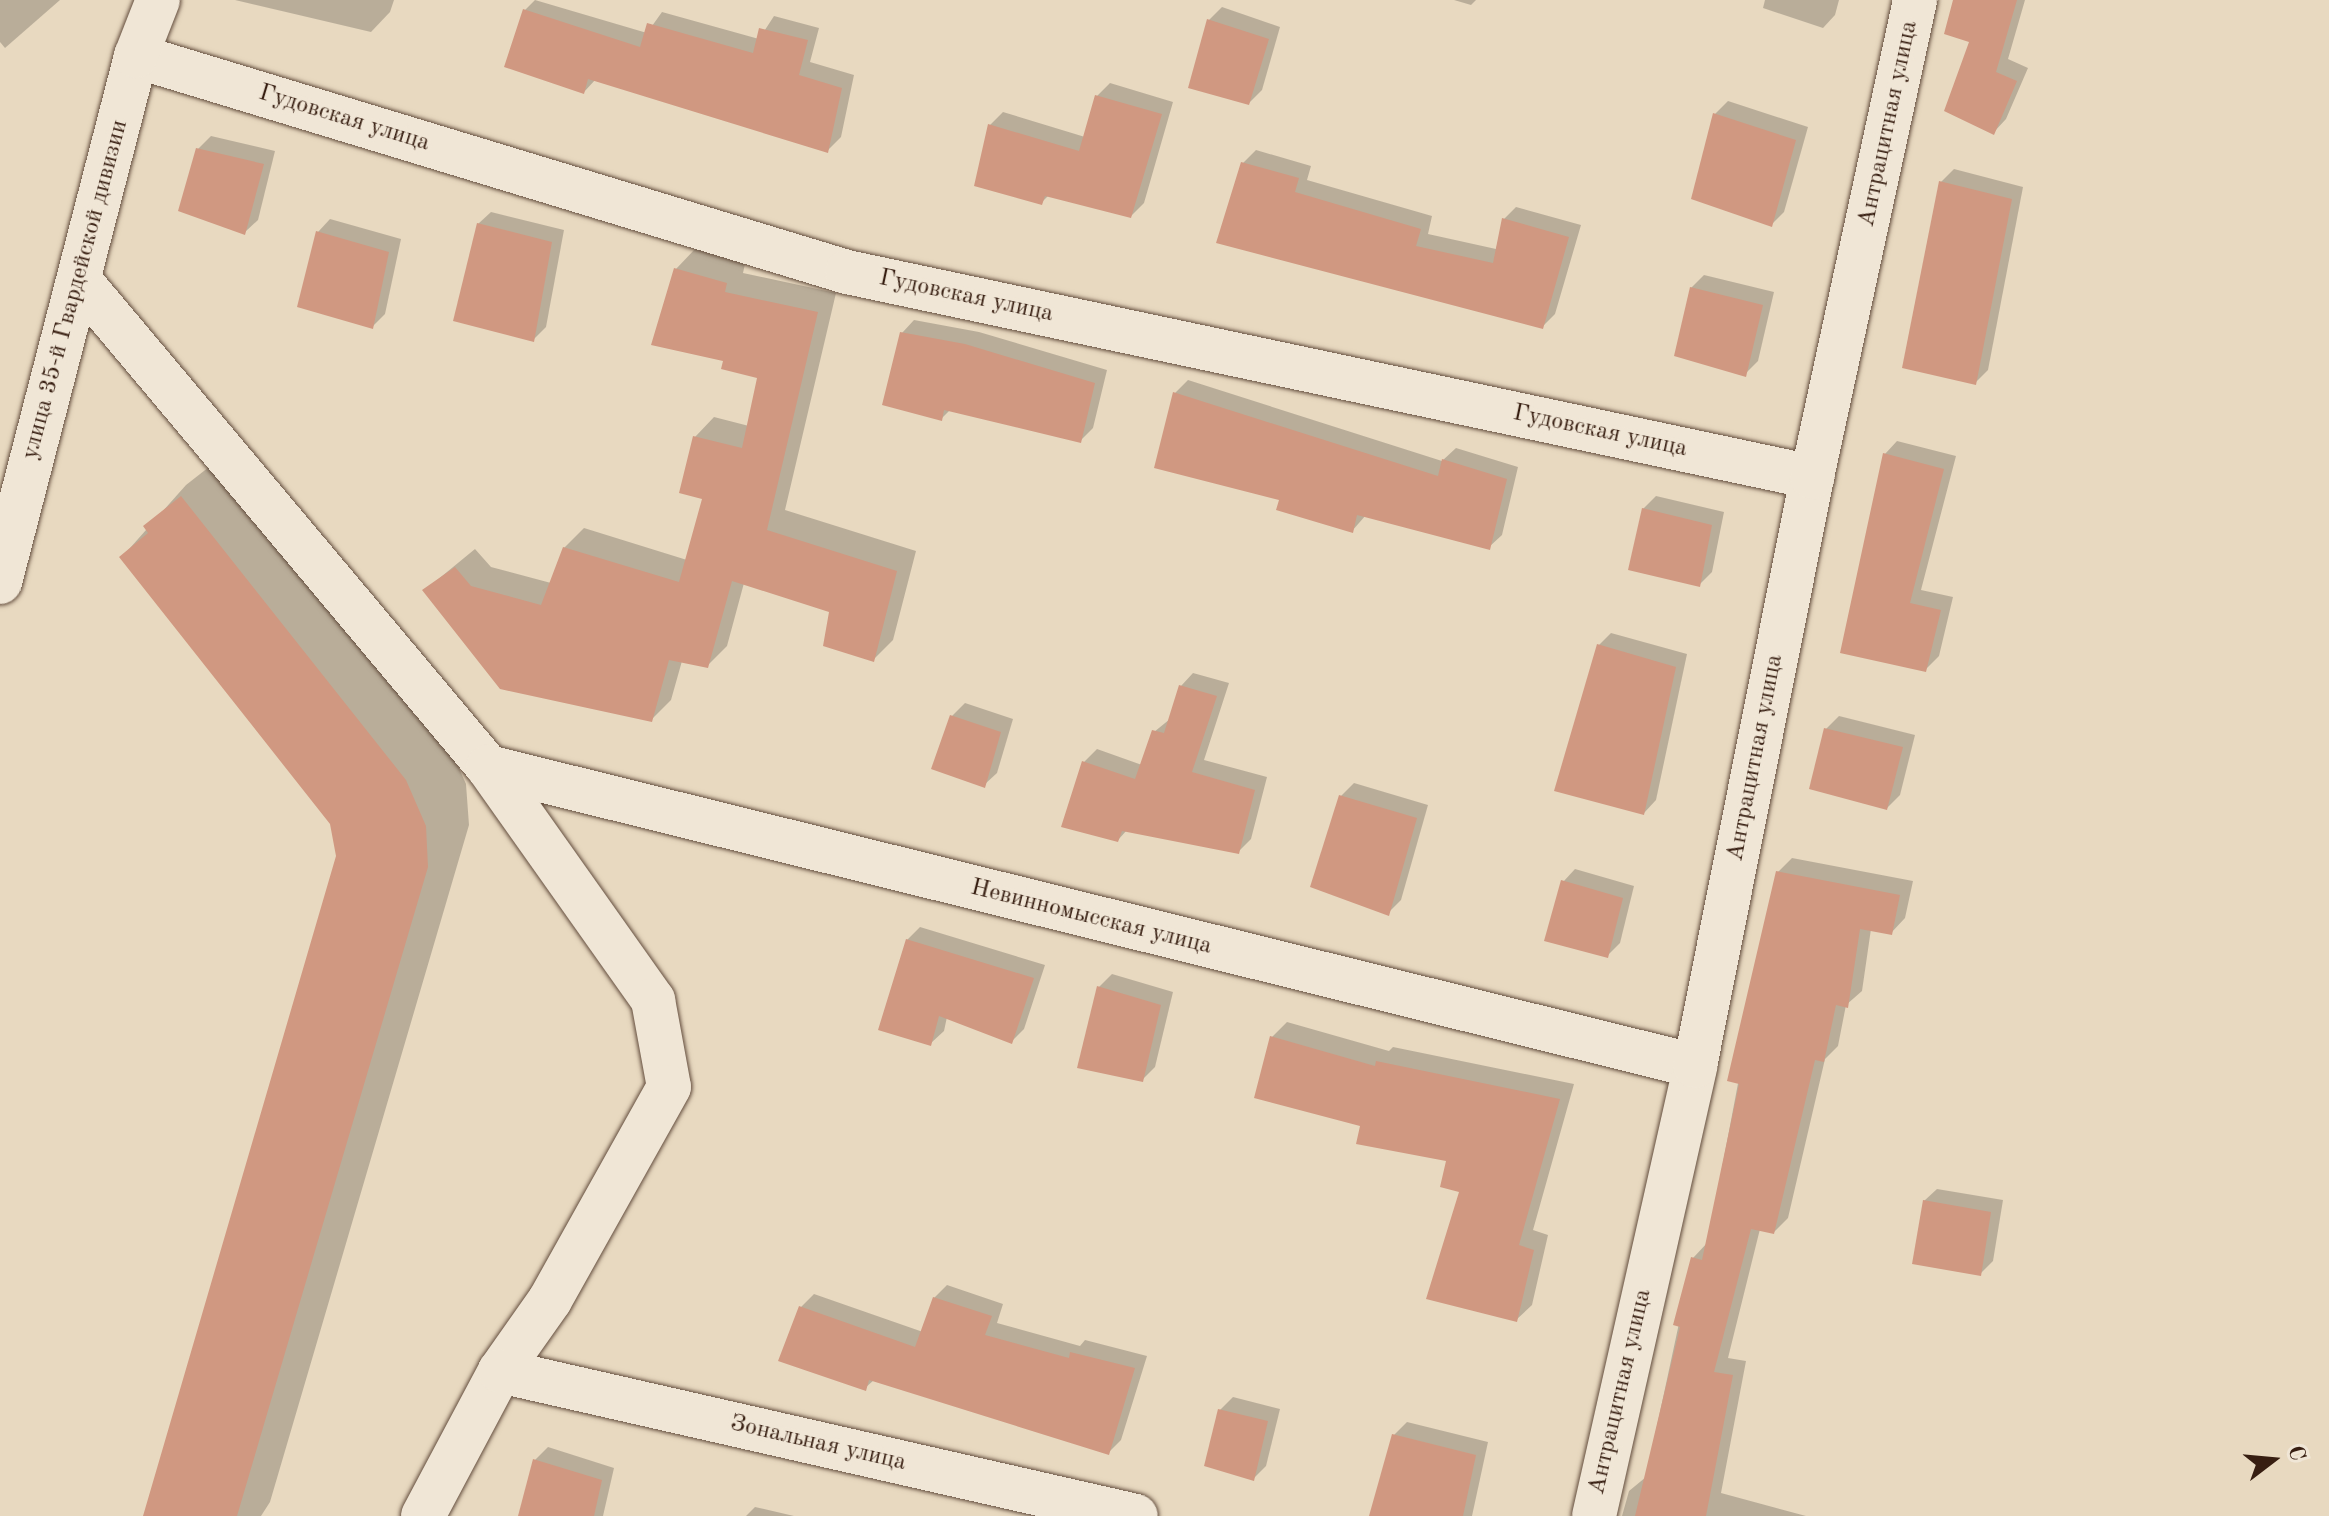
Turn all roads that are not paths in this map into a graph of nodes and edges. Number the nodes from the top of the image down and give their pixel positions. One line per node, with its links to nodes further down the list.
1 (158, 0): 3 (street, улица 35-й Гвардейской дивизии)
2 (1915, 0): 5 (street, Антрацитная улица)
3 (136, 56): 4 (street, улица 35-й Гвардейской дивизии); 5 (street, Гудовская улица)
4 (80, 281): 6 (street, улица 35-й Гвардейской дивизии); 7 (street)
5 (1812, 477): 8 (street, Антрацитная улица)
6 (0, 582)
7 (488, 767): 8 (street, Невинномысская улица); 9 (street)
8 (1695, 1066): 12 (street, Антрацитная улица)
9 (500, 1371): 10 (street); 11 (street, Зональная улица)
10 (423, 1516)
11 (1136, 1516)
12 (1594, 1516)

